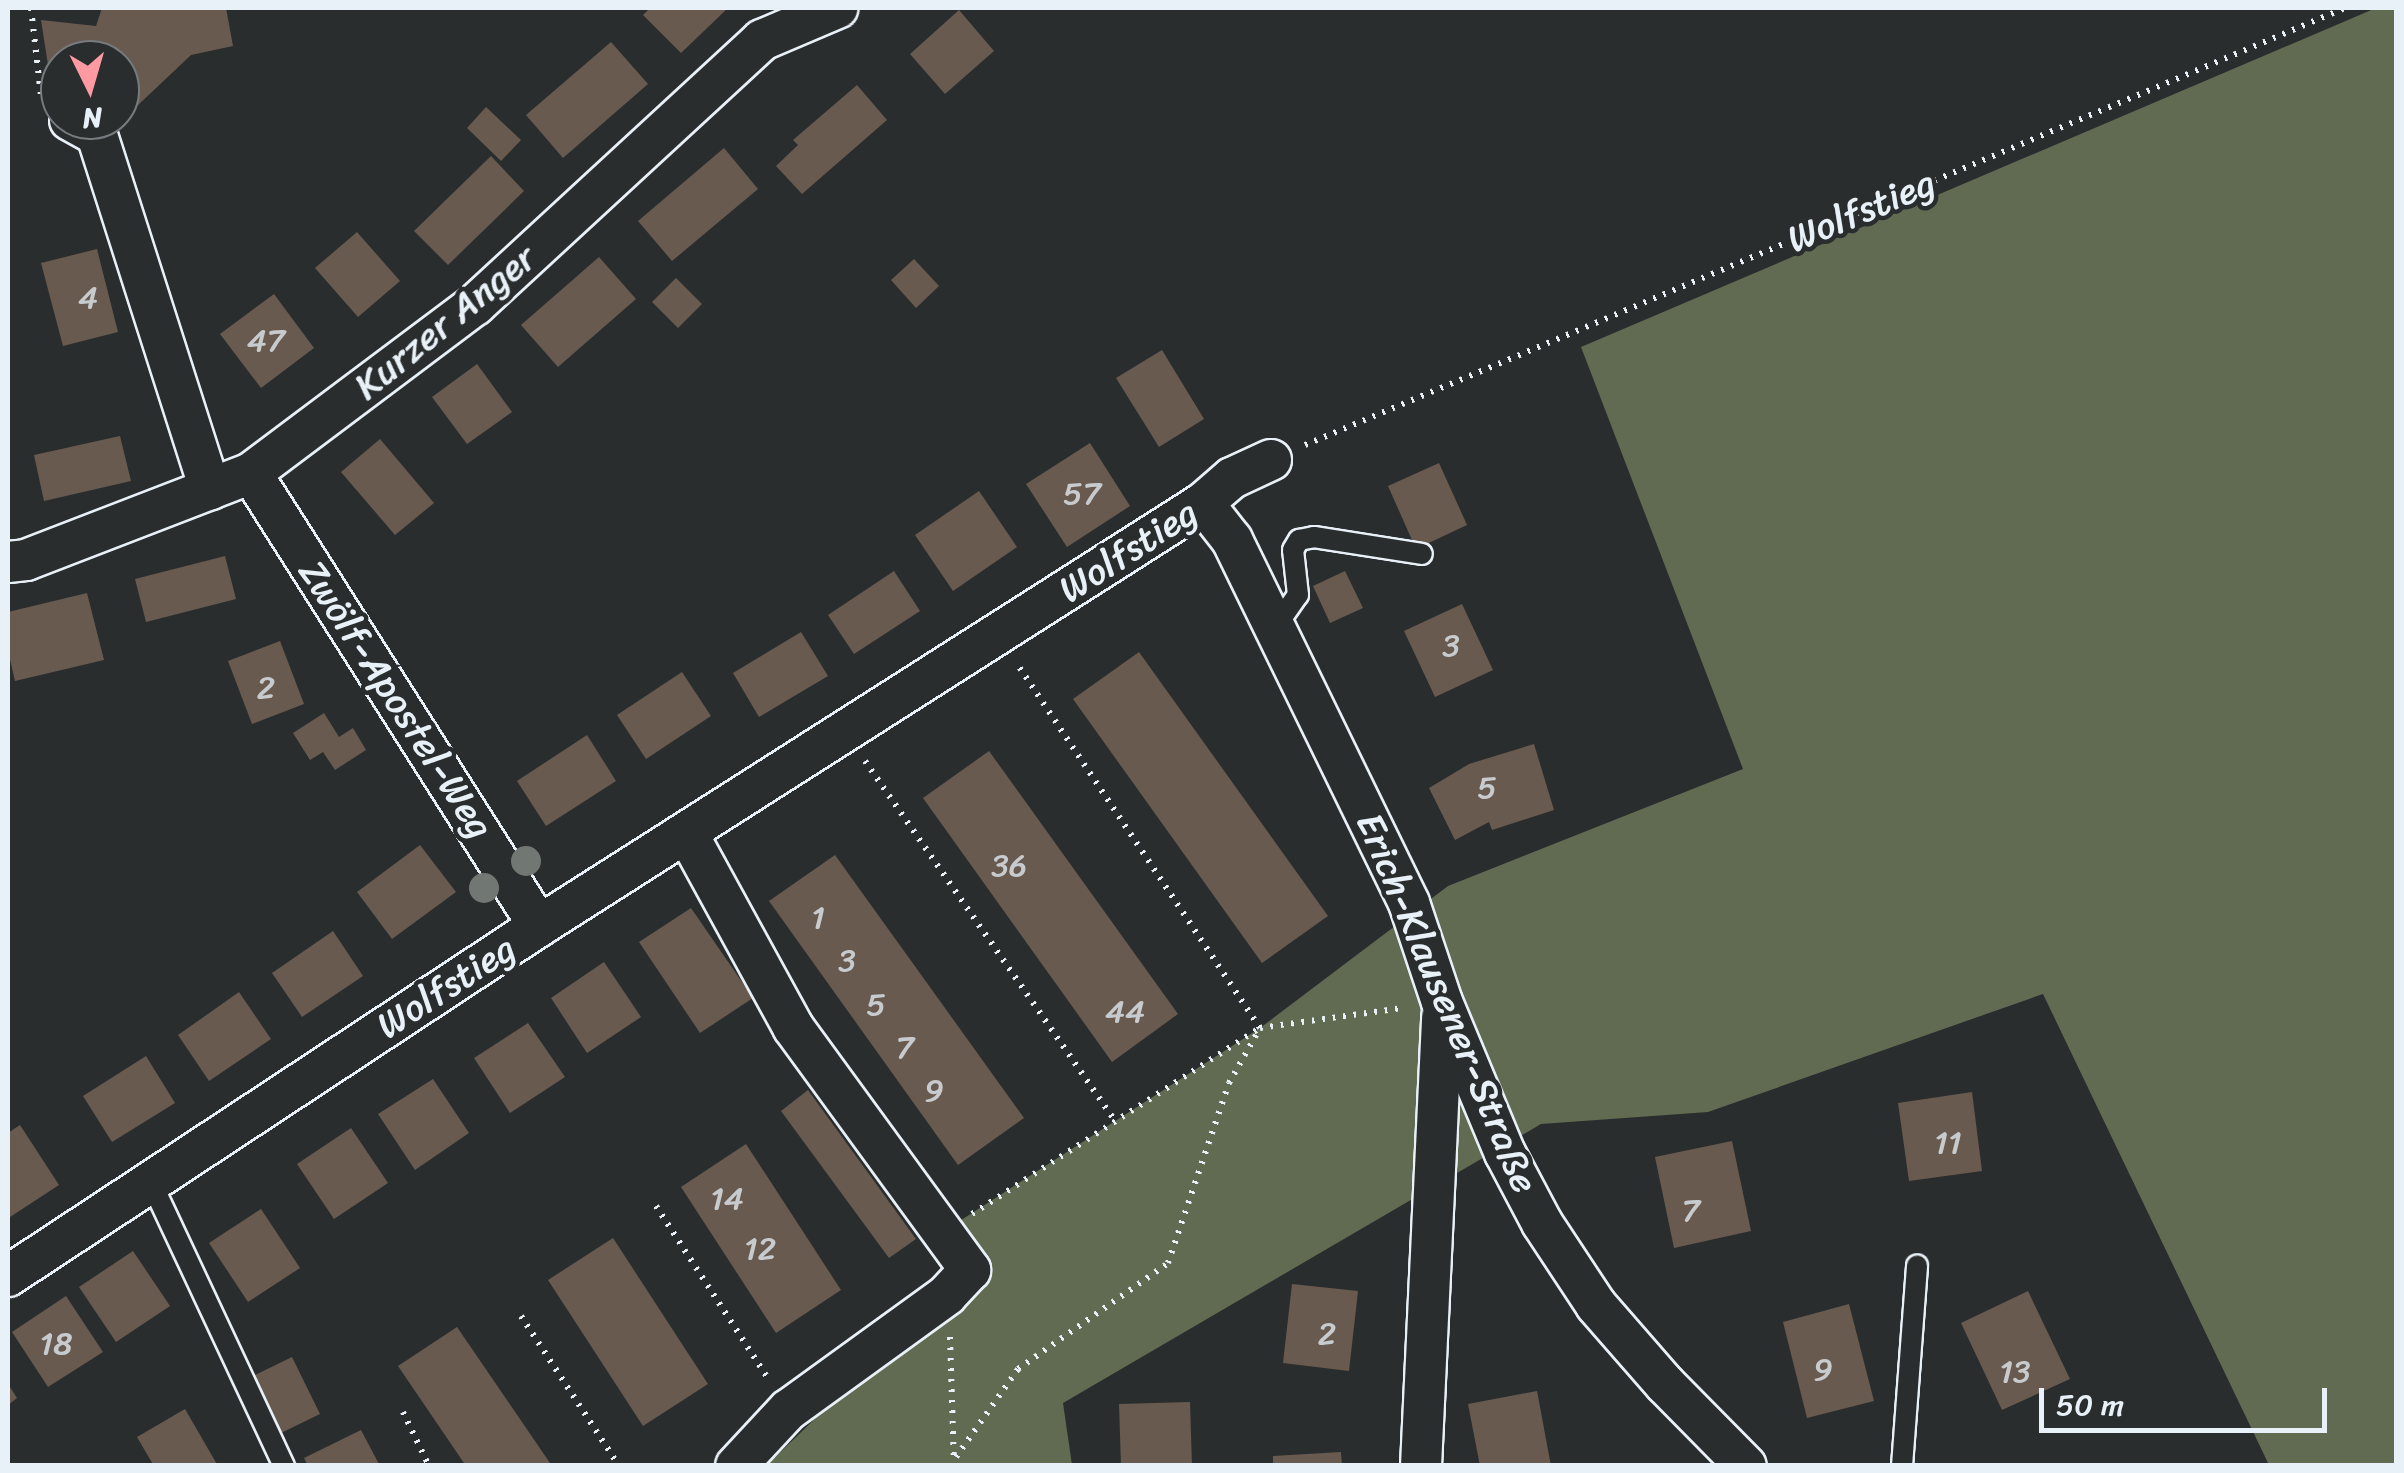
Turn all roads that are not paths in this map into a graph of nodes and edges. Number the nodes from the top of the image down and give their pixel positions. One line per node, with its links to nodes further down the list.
1 (837, 8): 4 (street, Kurzer Anger)
2 (100, 140): 5 (street)
3 (1271, 460): 6 (street, Wolfstieg)
4 (251, 473): 5 (street, Kurzer Anger); 11 (street, Zwölf-Apostel-Weg)
5 (210, 489): 8 (street, Kurzer Anger)
6 (1203, 504): 9 (street, Erich-Klausener-Straße); 10 (street, Wolfstieg)
7 (1422, 554): 9 (lane)
8 (8, 562)
9 (1276, 626): 12 (street, Erich-Klausener-Straße)
10 (688, 834): 11 (street, Wolfstieg); 17 (street)
11 (539, 926): 13 (street, Wolfstieg)
12 (1442, 1002): 18 (street); 19 (street, Erich-Klausener-Straße)
13 (152, 1182): 15 (street, Wolfstieg); 16 (lane)
14 (1916, 1266): 20 (lane)
15 (8, 1276)
16 (284, 1466)
17 (736, 1466)
18 (1421, 1466)
19 (1746, 1466)
20 (1902, 1466)

